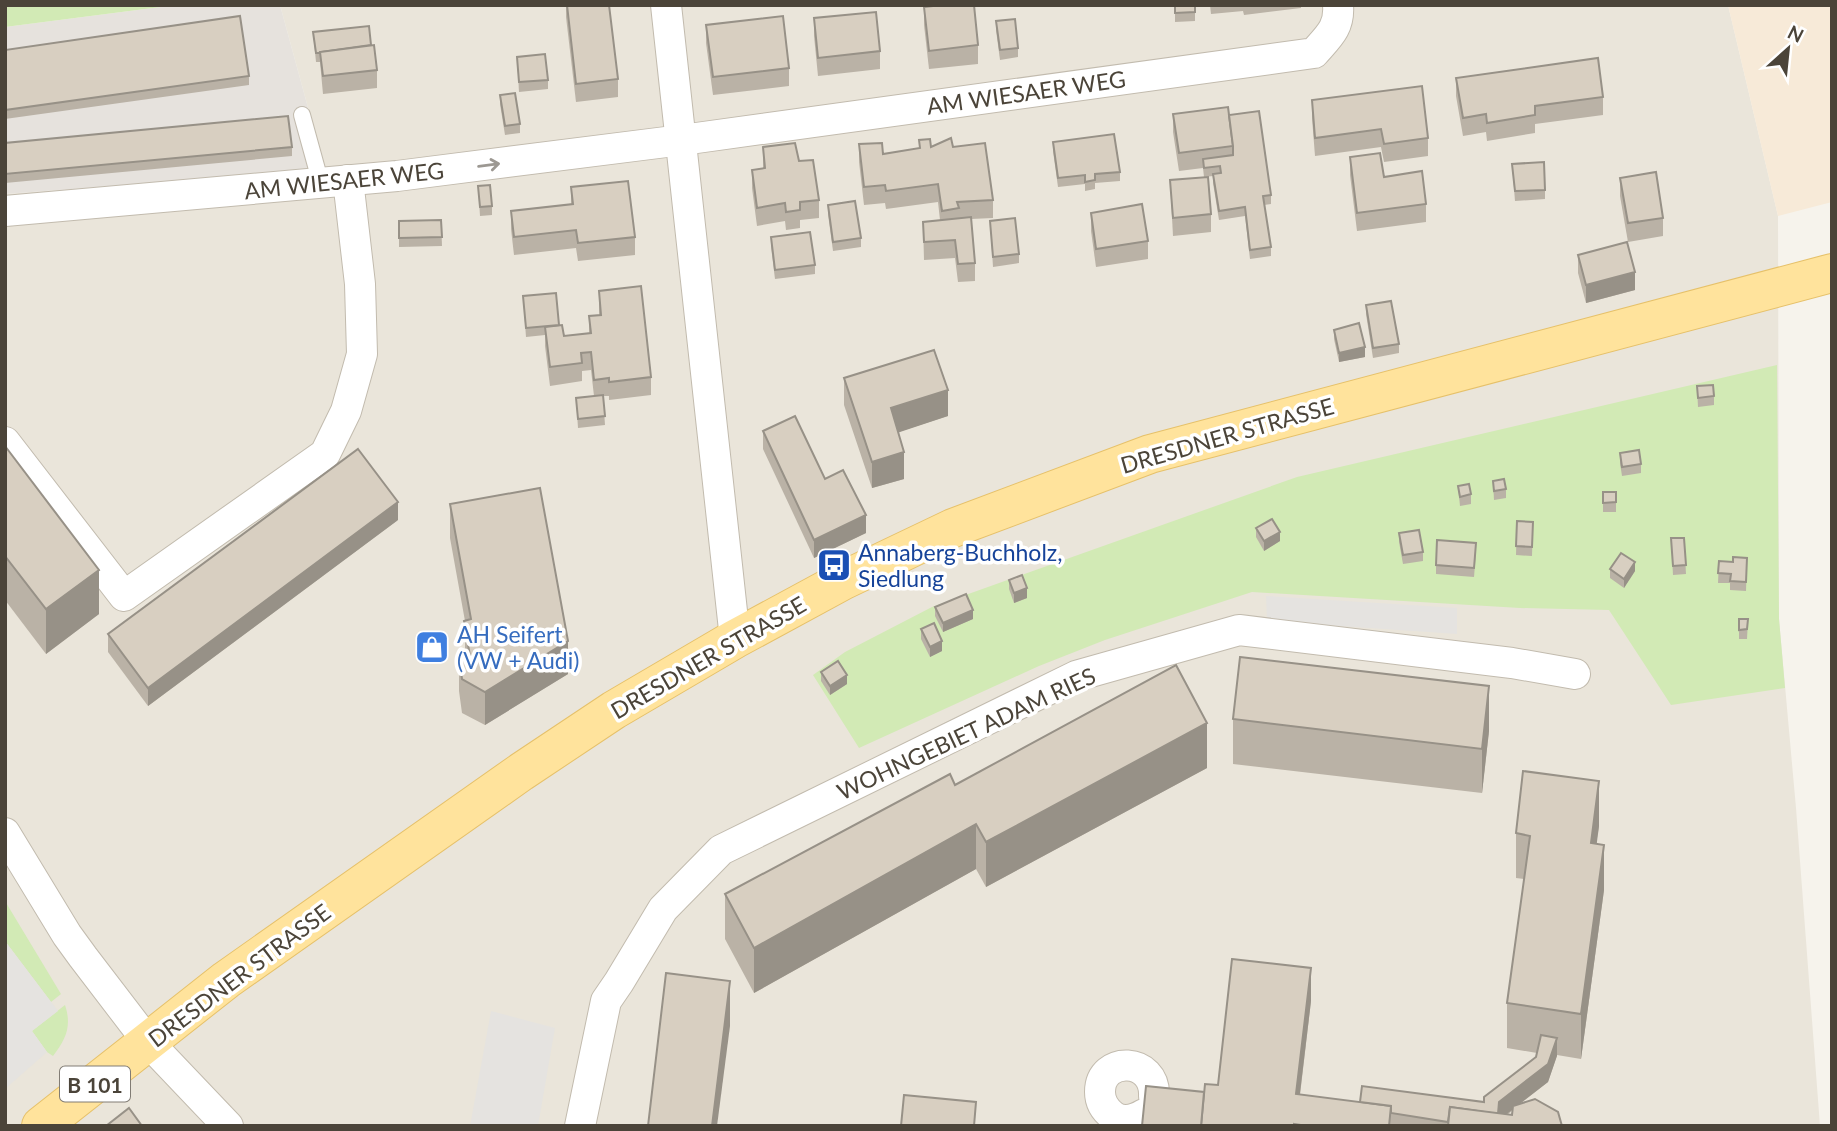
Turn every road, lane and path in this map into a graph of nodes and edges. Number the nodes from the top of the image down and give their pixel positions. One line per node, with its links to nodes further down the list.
1 (666, 5): 4 (street)
2 (1338, 5): 4 (street, AM WIESAER WEG)
3 (302, 115): 5 (lane)
4 (682, 140): 5 (street, AM WIESAER WEG, one-way to 4); 9 (street)
5 (334, 182): 6 (street, AM WIESAER WEG); 8 (street)
6 (5, 211)
7 (1832, 273): 9 (main road, DRESDNER STRASSE / B 101)
8 (5, 442)
9 (735, 639): 12 (main road, DRESDNER STRASSE / B 101)
10 (1576, 674): 15 (street, WOHNGEBIET ADAM RIES)
11 (5, 833): 12 (street)
12 (148, 1042): 13 (main road, DRESDNER STRASSE / B 101); 14 (street)
13 (41, 1126)
14 (228, 1126)
15 (580, 1126)

